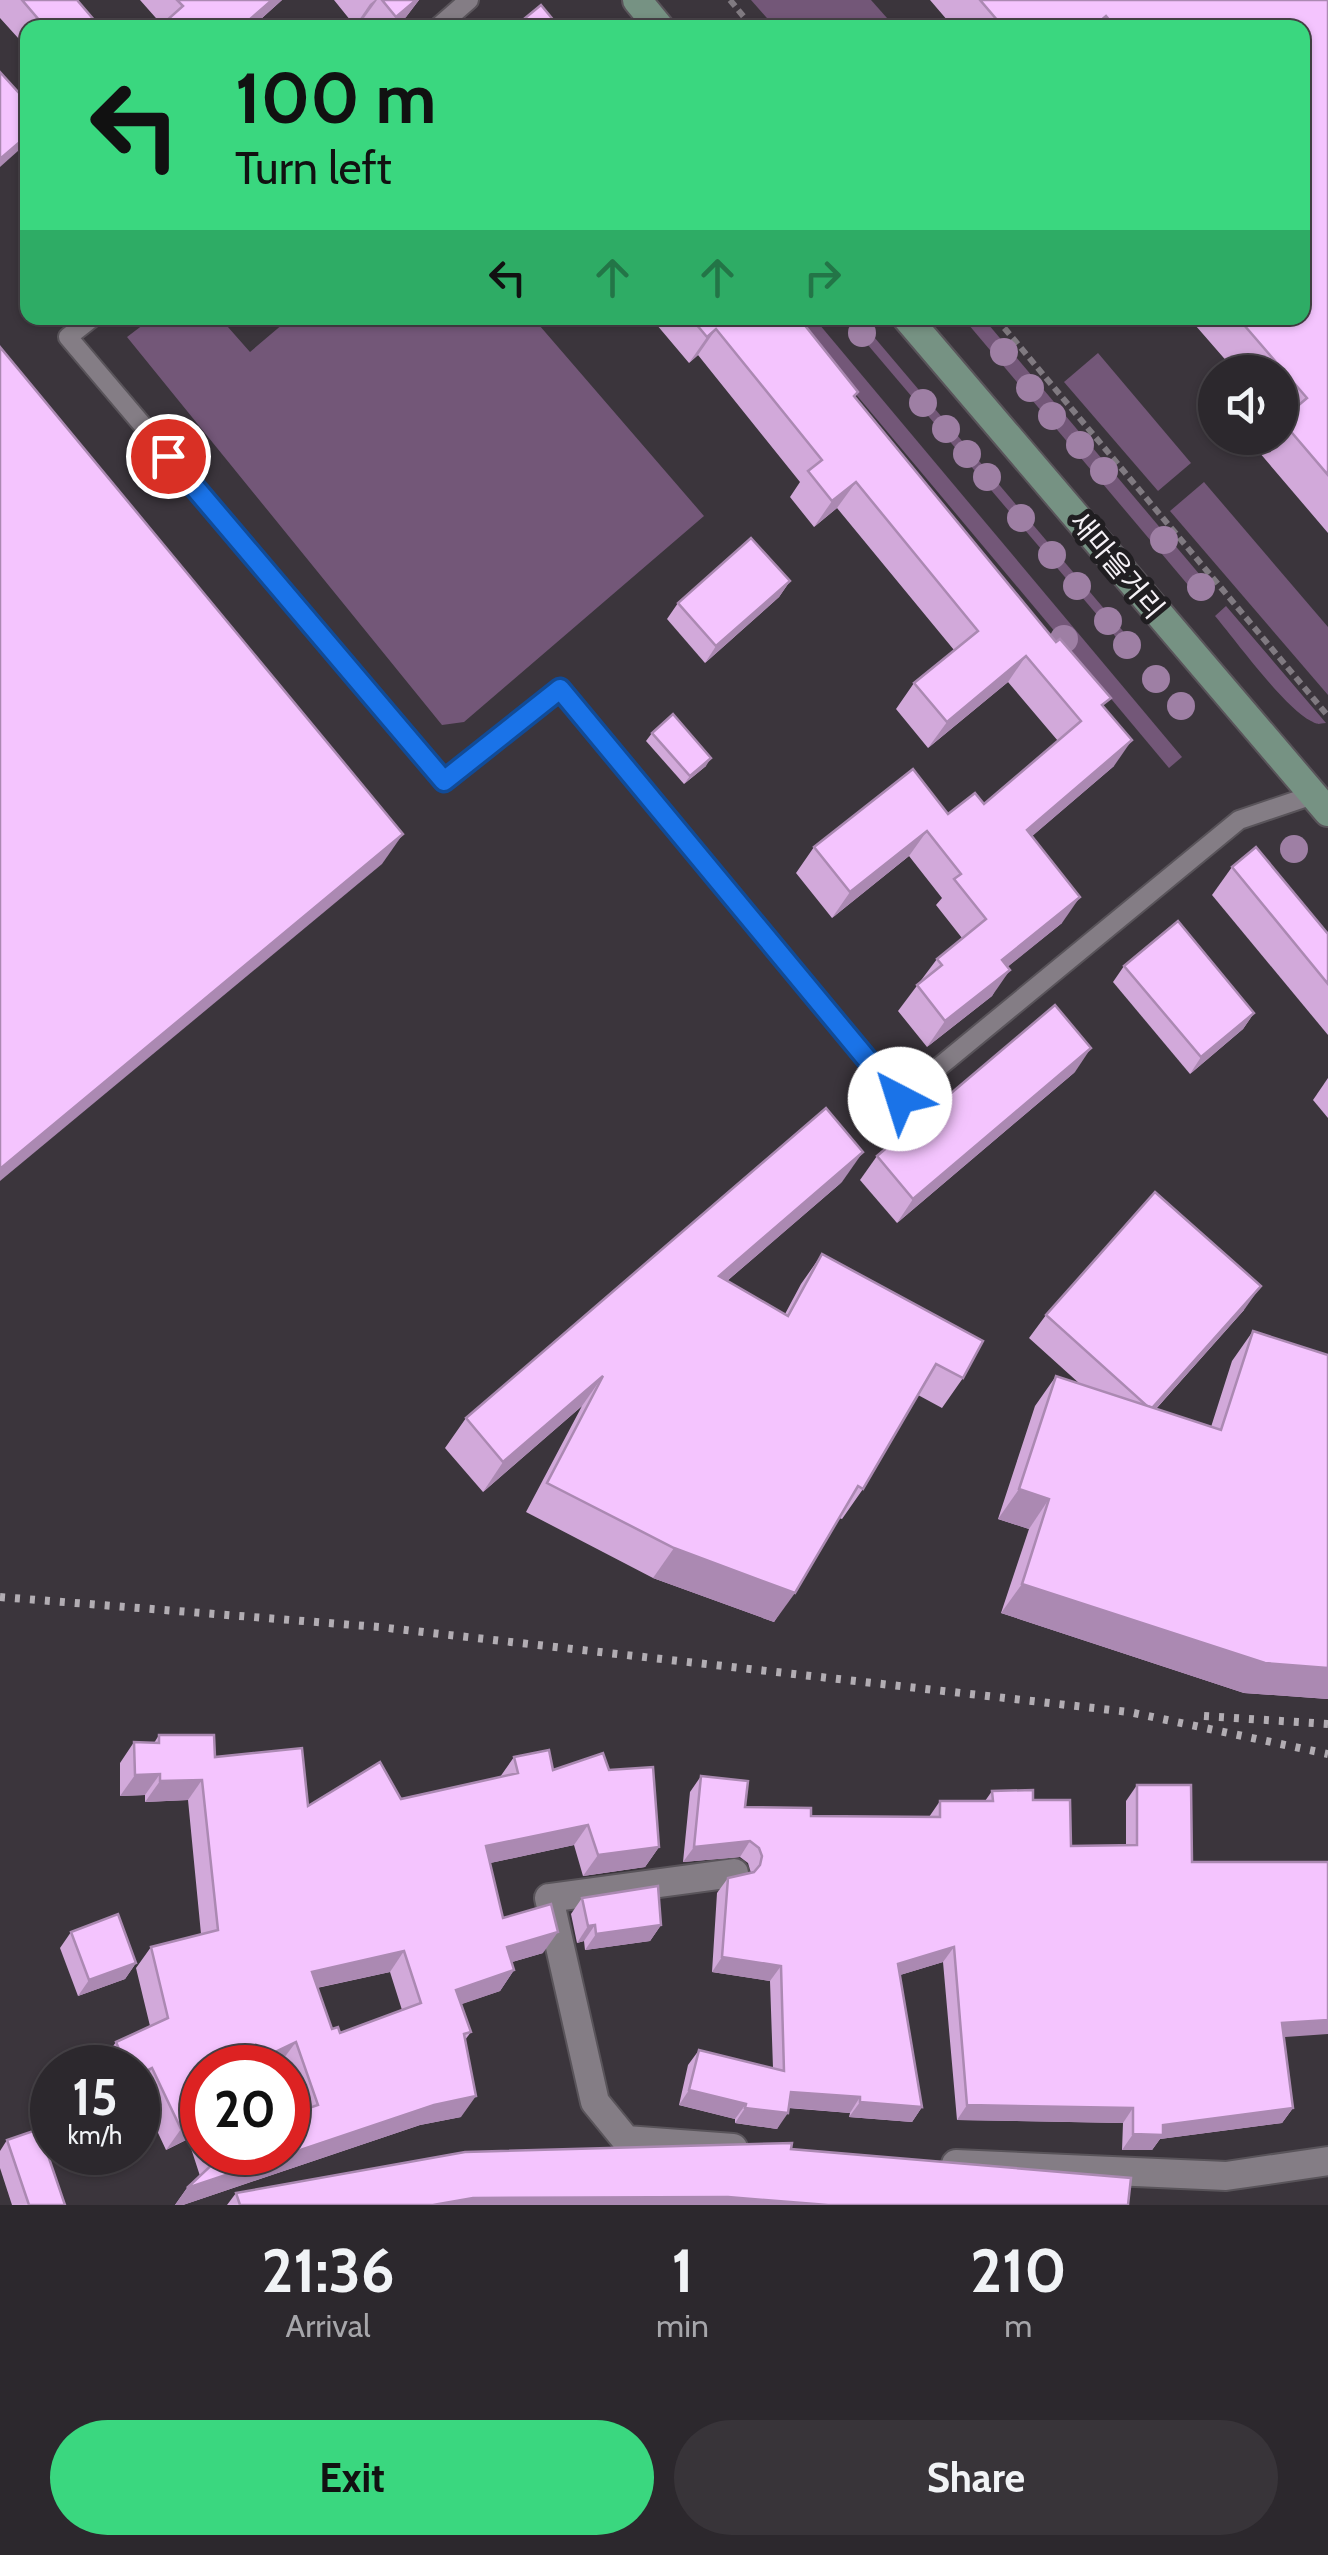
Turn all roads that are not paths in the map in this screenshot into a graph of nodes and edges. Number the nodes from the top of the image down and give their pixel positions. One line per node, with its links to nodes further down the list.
1 (470, 0): 3 (lane)
2 (637, 0): 4 (main road)
3 (446, 20)
4 (653, 20)
5 (83, 325): 7 (lane)
6 (913, 325): 7 (main road, 새마을거리)
7 (1323, 796)
8 (734, 1874): 9 (street)
9 (766, 2150)
10 (1328, 2161): 11 (street)
11 (925, 2162)

